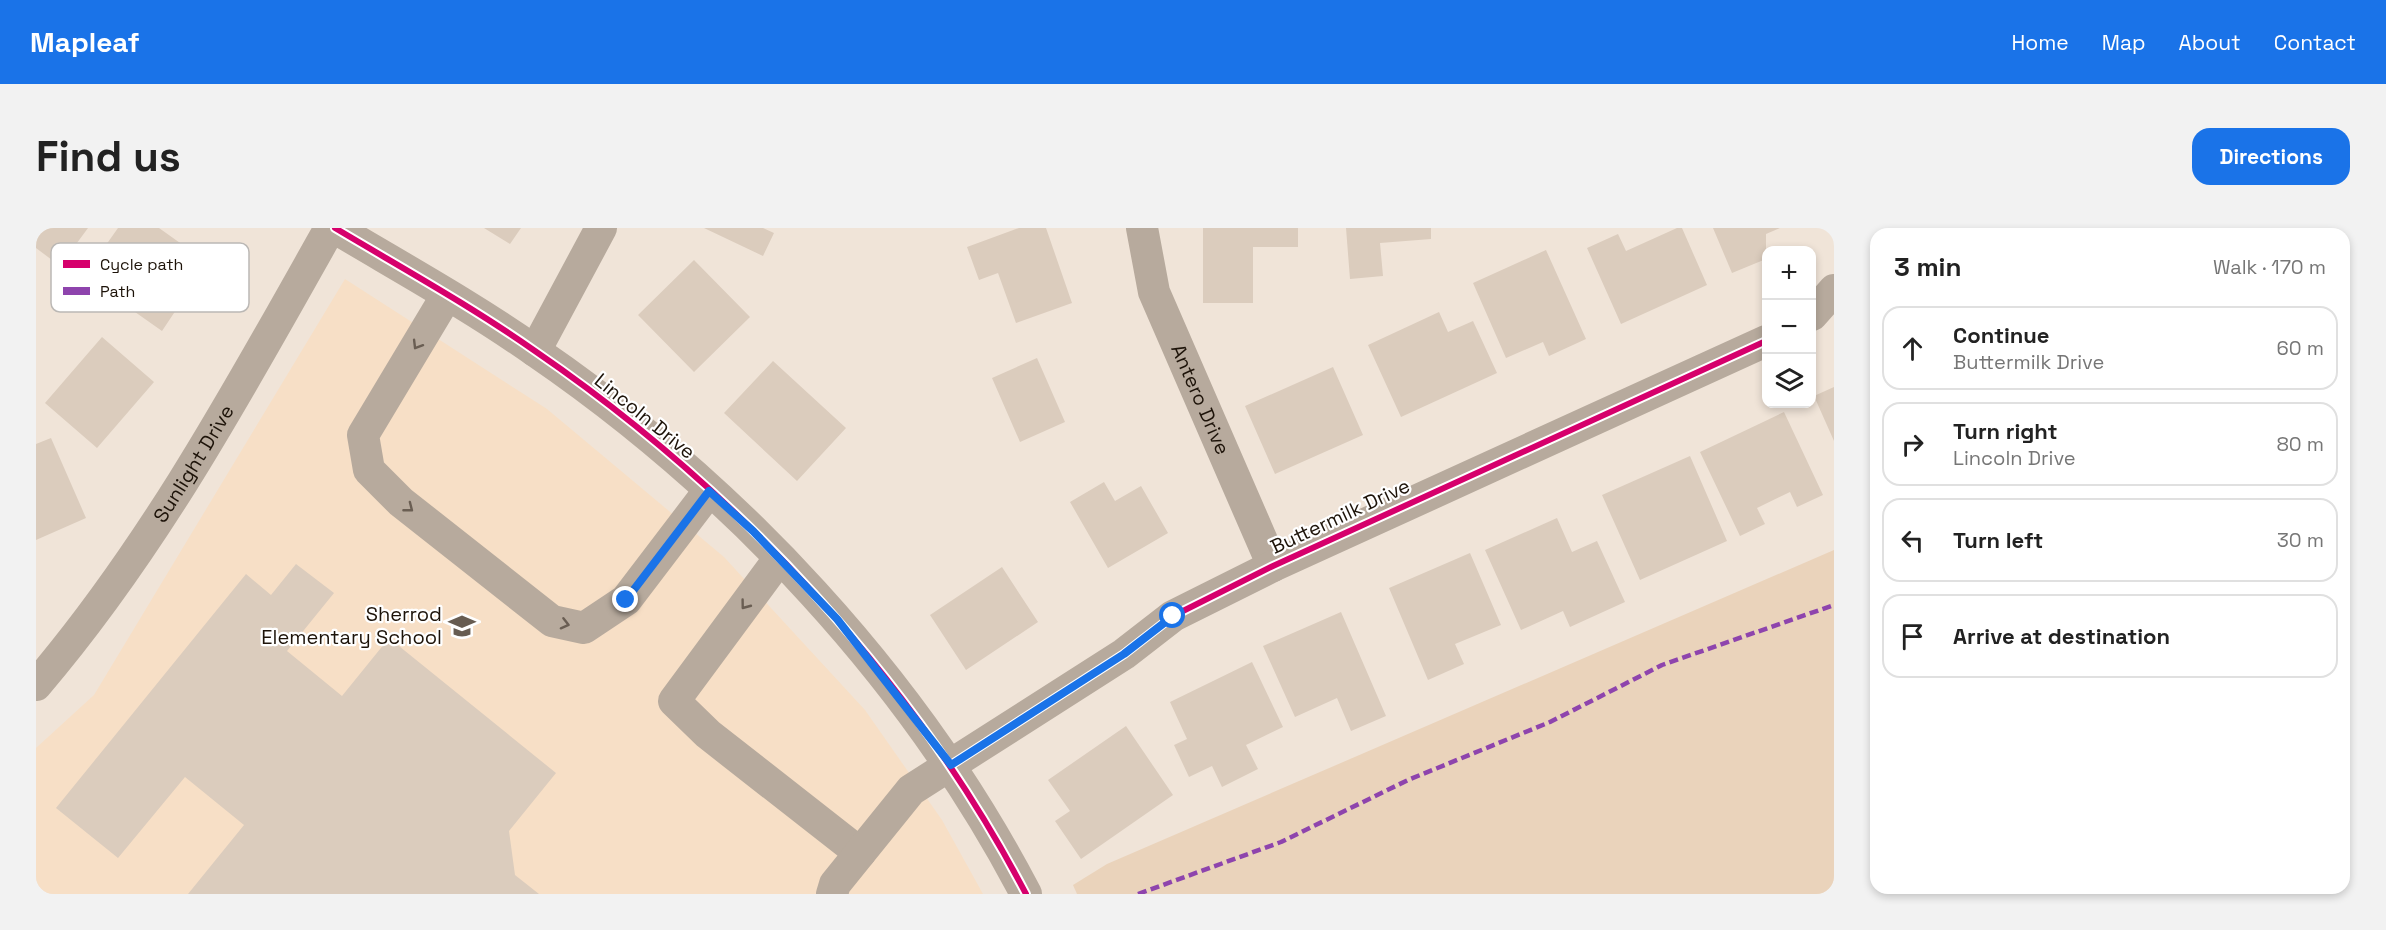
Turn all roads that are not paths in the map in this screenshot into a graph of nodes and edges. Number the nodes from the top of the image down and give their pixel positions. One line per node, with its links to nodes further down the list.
1 (330, 228): 13 (street, Sunlight Drive)
2 (335, 228): 6 (street, Lincoln Drive)
3 (601, 228): 9 (street)
4 (1142, 228): 12 (street, Antero Drive)
5 (1834, 290): 7 (street)
6 (447, 295): 9 (street, Lincoln Drive); 10 (street, one-way to 10)
7 (1816, 310)
8 (1762, 343): 12 (street, Buttermilk Drive)
9 (535, 351): 10 (street, Lincoln Drive)
10 (709, 491): 11 (street, Lincoln Drive)
11 (779, 558): 14 (street, Lincoln Drive); 15 (street, one-way to 15)
12 (1273, 566): 14 (street, Buttermilk Drive)
13 (36, 686)
14 (951, 765): 15 (street, Buttermilk Drive); 17 (street, Lincoln Drive)
15 (860, 854): 16 (street, Buttermilk Drive)
16 (832, 894)
17 (1026, 894)

